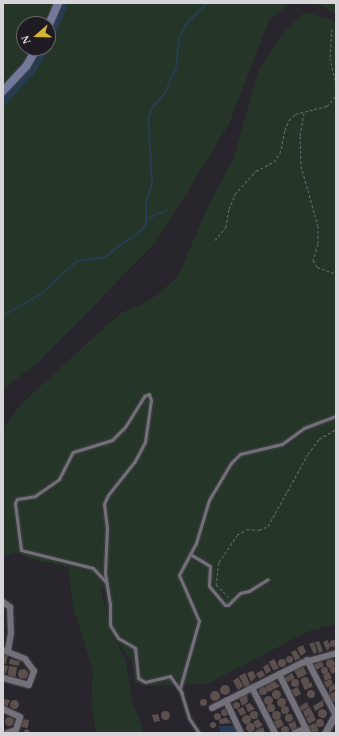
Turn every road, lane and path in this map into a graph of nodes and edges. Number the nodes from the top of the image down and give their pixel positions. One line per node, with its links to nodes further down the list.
1 (58, 3): 2 (main road)
2 (53, 16)
3 (332, 29): 5 (path)
4 (32, 56): 6 (main road)
5 (336, 83)
6 (3, 91)
7 (336, 96): 8 (path)
8 (304, 112): 9 (path); 10 (path)
9 (215, 240)
10 (336, 274)
11 (336, 416): 13 (lane)
12 (336, 429): 16 (path)
13 (190, 554): 16 (lane); 24 (lane)
14 (268, 579): 16 (lane)
15 (106, 582): 15 (lane); 24 (lane)
16 (234, 599)
17 (3, 602): 18 (street)
18 (5, 650): 22 (street)
19 (336, 653): 20 (street)
20 (307, 660): 21 (street); 28 (street)
21 (279, 674): 23 (street); 29 (street)
22 (3, 678)
23 (252, 688): 25 (street); 33 (street)
24 (182, 693): 31 (lane)
25 (226, 701): 26 (street); 32 (street)
26 (212, 708)
27 (3, 709): 30 (street)
28 (336, 713): 35 (street)
29 (307, 730): 34 (street)
30 (7, 733)
31 (199, 733)
32 (241, 733)
33 (274, 733)
34 (295, 733)
35 (325, 733)

